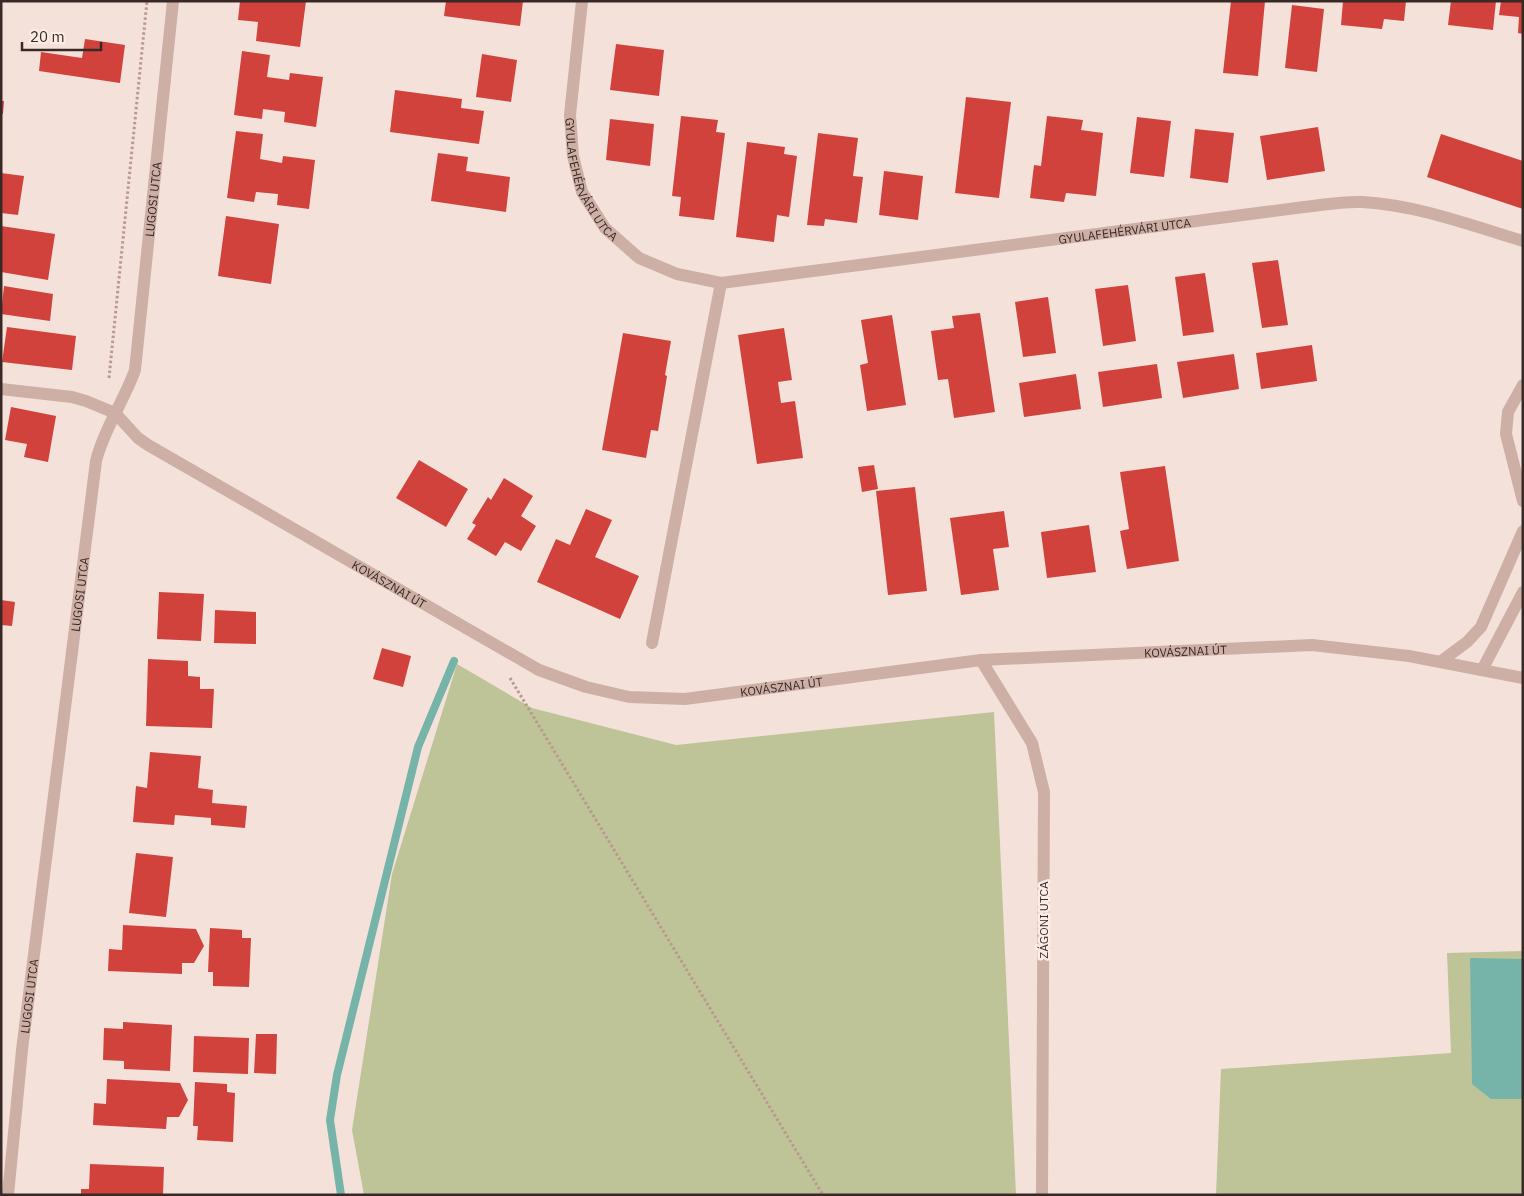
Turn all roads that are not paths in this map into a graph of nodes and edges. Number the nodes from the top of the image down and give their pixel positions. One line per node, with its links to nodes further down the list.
1 (173, 1): 7 (street, LUGOSI UTCA)
2 (582, 1): 4 (street, GYULAFEHÉRVÁRI UTCA)
3 (1523, 241): 4 (street, GYULAFEHÉRVÁRI UTCA)
4 (721, 283): 11 (street)
5 (1523, 385): 8 (street)
6 (1, 389): 7 (street)
7 (115, 413): 12 (street, KOVÁSZNAI ÚT); 16 (street, LUGOSI UTCA)
8 (1523, 501)
9 (1523, 531): 13 (street)
10 (1523, 592): 14 (street)
11 (652, 642)
12 (981, 660): 13 (street, KOVÁSZNAI ÚT); 17 (street, ZÁGONI UTCA)
13 (1440, 662): 14 (street, KOVÁSZNAI ÚT)
14 (1482, 670): 15 (street, KOVÁSZNAI ÚT)
15 (1523, 678)
16 (8, 1195)
17 (1042, 1195)

